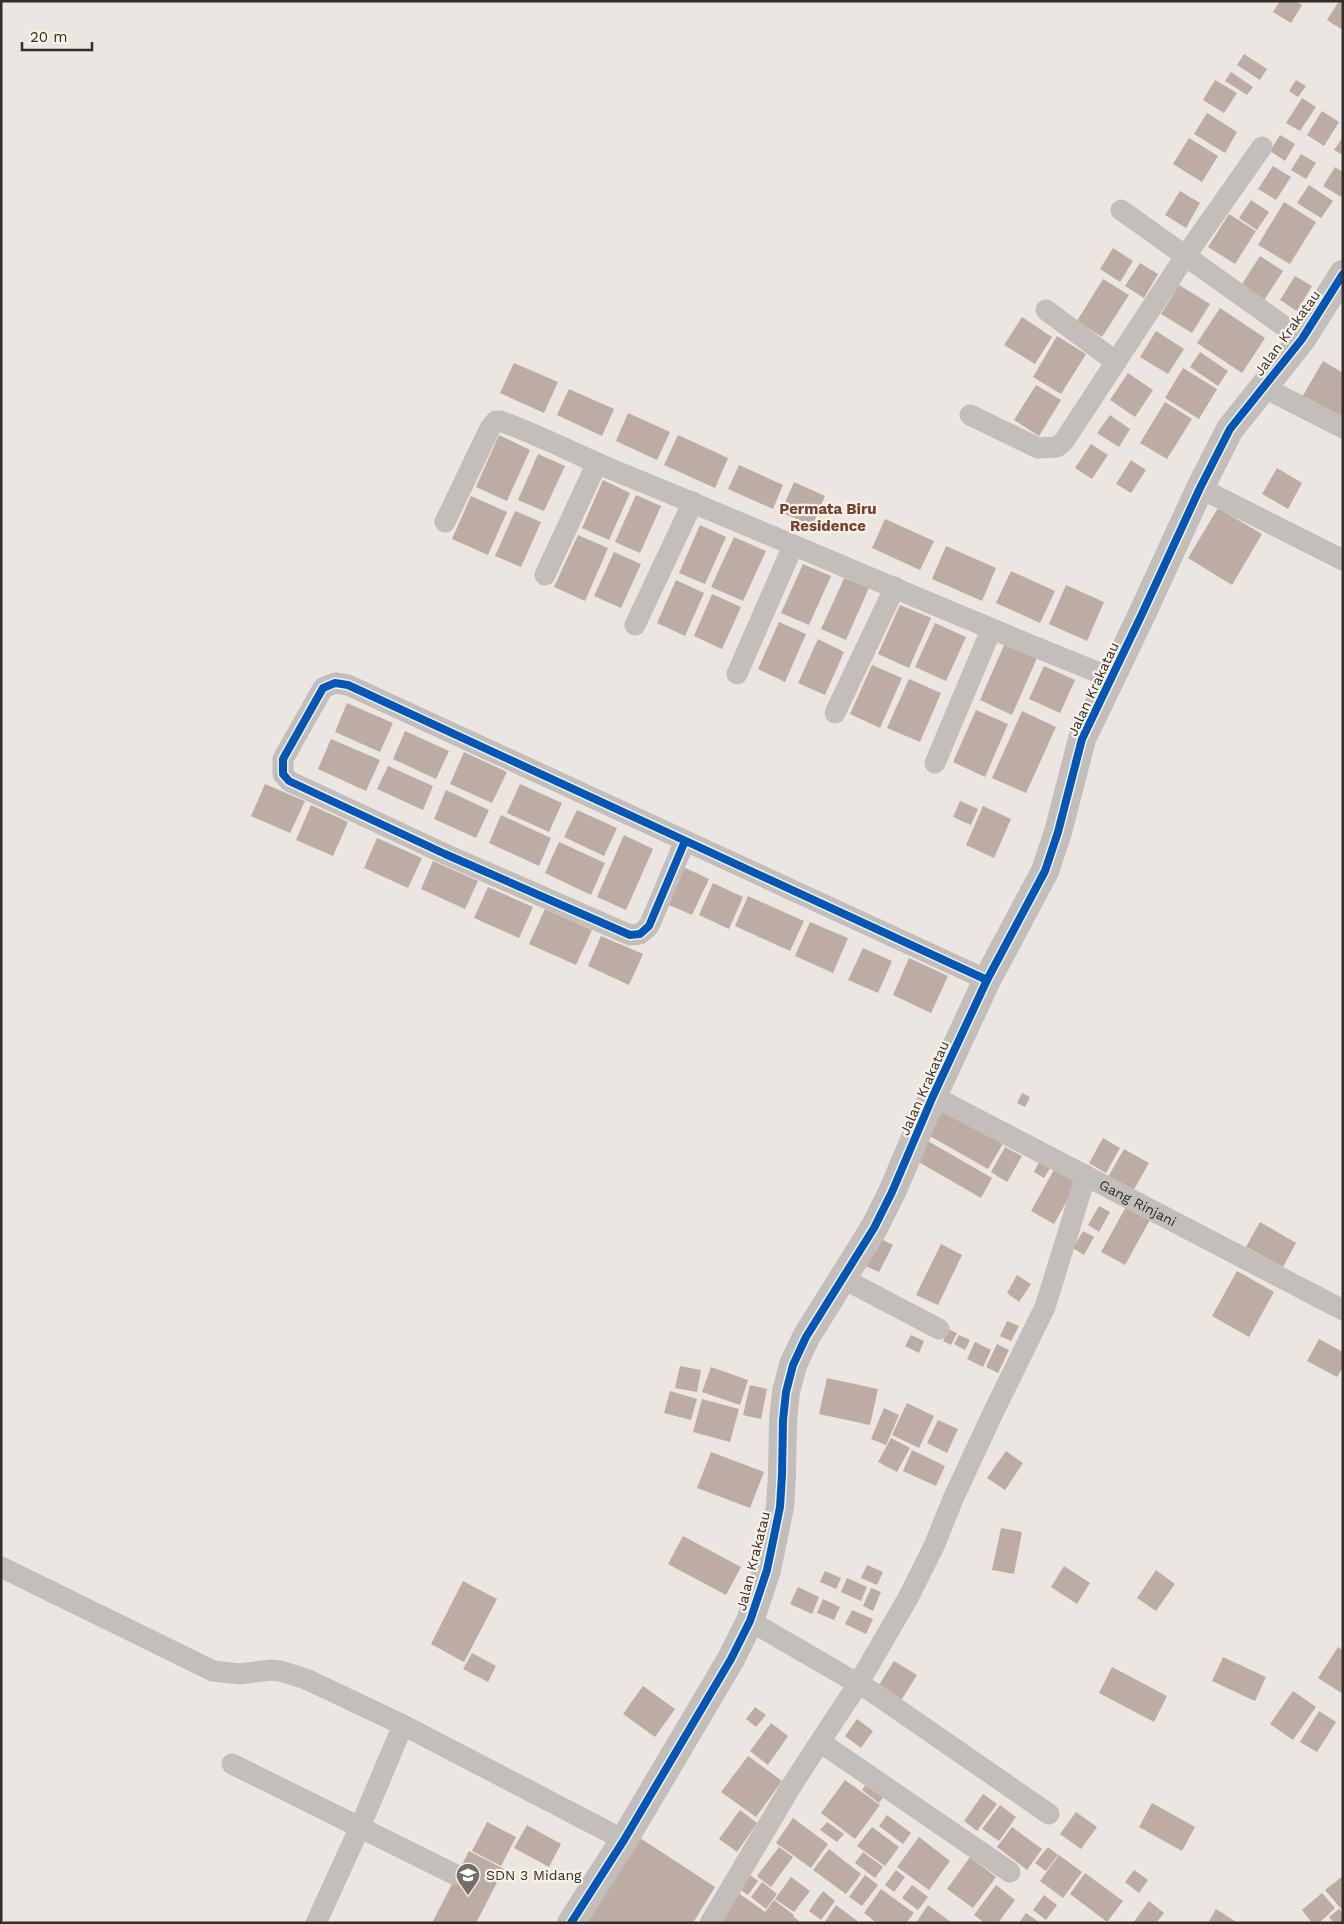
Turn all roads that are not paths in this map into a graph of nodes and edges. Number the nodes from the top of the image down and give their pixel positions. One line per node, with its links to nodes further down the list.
1 (1262, 147): 3 (street)
2 (1121, 210): 3 (street)
3 (1186, 255): 6 (street); 7 (street)
4 (1343, 274): 6 (street, Jalan Krakatau)
5 (1046, 310): 7 (street)
6 (1302, 339): 8 (street, Jalan Krakatau)
7 (1116, 362): 9 (street)
8 (1263, 387): 10 (street); 12 (street, Jalan Krakatau)
9 (970, 415)
10 (1343, 428)
11 (597, 463): 13 (street); 14 (street); 17 (street)
12 (1200, 488): 16 (street); 22 (street, Jalan Krakatau)
13 (693, 502): 15 (street); 19 (street)
14 (445, 522)
15 (793, 546): 18 (street); 21 (street)
16 (1343, 560)
17 (545, 575)
18 (895, 587): 20 (street); 23 (street)
19 (635, 625)
20 (991, 630): 22 (street); 24 (street)
21 (737, 674)
22 (1112, 678): 26 (street, Jalan Krakatau)
23 (835, 712)
24 (934, 763)
25 (685, 841): 25 (street); 26 (street)
26 (987, 980): 27 (street, Jalan Krakatau)
27 (933, 1096): 28 (street, Gang Rinjani); 29 (street, Jalan Krakatau)
28 (1086, 1175): 30 (street, Gang Rinjani); 34 (street)
29 (842, 1278): 31 (street); 33 (street, Jalan Krakatau)
30 (1343, 1310)
31 (939, 1329)
32 (1, 1567): 35 (street)
33 (750, 1621): 34 (street, Jalan Krakatau); 40 (street, Jalan Krakatau)
34 (858, 1684): 36 (street); 38 (street, Jalan Krakatau)
35 (402, 1725): 39 (street); 40 (street)
36 (820, 1742): 41 (street); 45 (street)
37 (232, 1764): 39 (street)
38 (1049, 1814)
39 (360, 1827): 42 (street); 43 (street)
40 (624, 1840): 44 (street, Jalan Krakatau)
41 (1010, 1872)
42 (454, 1874)
43 (316, 1923)
44 (571, 1923)
45 (710, 1923)

